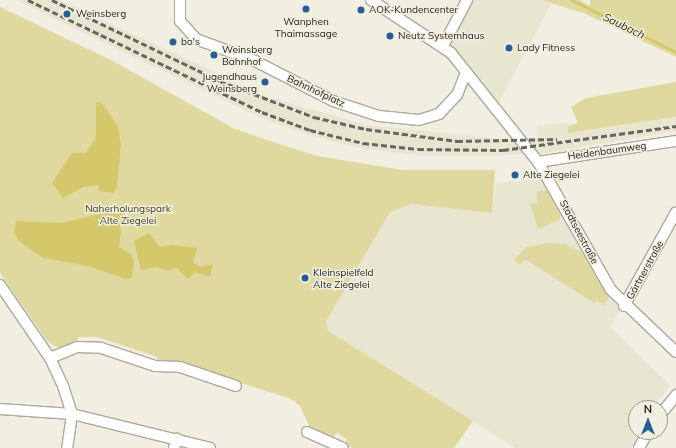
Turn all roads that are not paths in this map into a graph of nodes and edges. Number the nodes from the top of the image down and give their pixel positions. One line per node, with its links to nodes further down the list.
1 (180, 0): 7 (street, Bahnhofplatz)
2 (370, 0): 4 (street, Stadtseestraße)
3 (467, 0): 4 (street)
4 (443, 46): 5 (street, Stadtseestraße)
5 (466, 73): 6 (street, Stadtseestraße); 7 (street, Bahnhofplatz)
6 (476, 88): 7 (street, Bahnhofplatz); 9 (street, Stadtseestraße)
7 (457, 95)
8 (676, 141): 9 (street, Heidenbaumweg)
9 (538, 162): 12 (street, Stadtseestraße)
10 (676, 212): 12 (street, Gärtnerstraße)
11 (0, 285): 14 (street)
12 (624, 306): 13 (street, Stadtseestraße)
13 (676, 352)
14 (50, 358): 15 (street); 19 (street)
15 (236, 386)
16 (676, 395): 17 (street)
17 (668, 405)
18 (0, 409): 19 (street)
19 (72, 414): 21 (street); 22 (street)
20 (307, 432): 24 (street)
21 (175, 443): 23 (street)
22 (67, 448)
23 (210, 448)
24 (343, 448)

